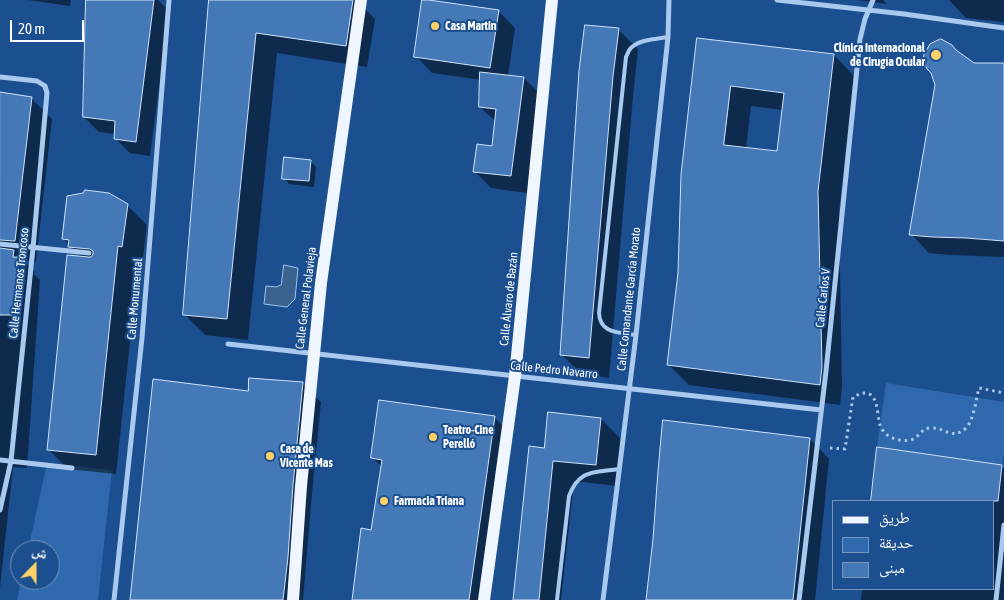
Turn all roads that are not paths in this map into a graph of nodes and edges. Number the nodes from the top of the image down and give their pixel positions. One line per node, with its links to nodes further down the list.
1 (169, 0): 26 (street, Calle Monumental)
2 (361, 0): 16 (main road, Calle General Polavieja)
3 (552, 0): 17 (main road, Calle Álvaro de Bazán)
4 (669, 0): 9 (street, Calle Comandante García Morato)
5 (777, 0): 7 (street)
6 (873, 0): 7 (street, Calle Carlos V)
7 (868, 10): 8 (street); 19 (street, Calle Carlos V)
8 (1004, 28)
9 (668, 37): 14 (street, Calle Comandante García Morato); 14 (lane)
10 (0, 77): 12 (street, Calle Hermanos Troncoso)
11 (0, 244): 12 (street)
12 (33, 248): 13 (street); 21 (street, Calle Hermanos Troncoso)
13 (89, 253)
14 (636, 335): 18 (street, Calle Comandante García Morato)
15 (228, 344): 16 (street, Calle Pedro Navarro)
16 (314, 354): 17 (street, Calle Pedro Navarro); 27 (main road, Calle General Polavieja)
17 (515, 376): 18 (street, Calle Pedro Navarro); 28 (main road, Calle Álvaro de Bazán)
18 (629, 389): 19 (street, Calle Pedro Navarro); 23 (street, Calle Comandante García Morato)
19 (821, 410): 31 (street, Calle Carlos V)
20 (0, 460): 21 (street)
21 (11, 460): 22 (street); 24 (street, Calle Hermanos Troncoso)
22 (72, 468)
23 (619, 469): 29 (lane); 30 (street, Calle Comandante García Morato)
24 (0, 510)
25 (1004, 525): 32 (street)
26 (114, 600)
27 (292, 600)
28 (484, 600)
29 (557, 600)
30 (603, 600)
31 (799, 600)
32 (996, 600)

